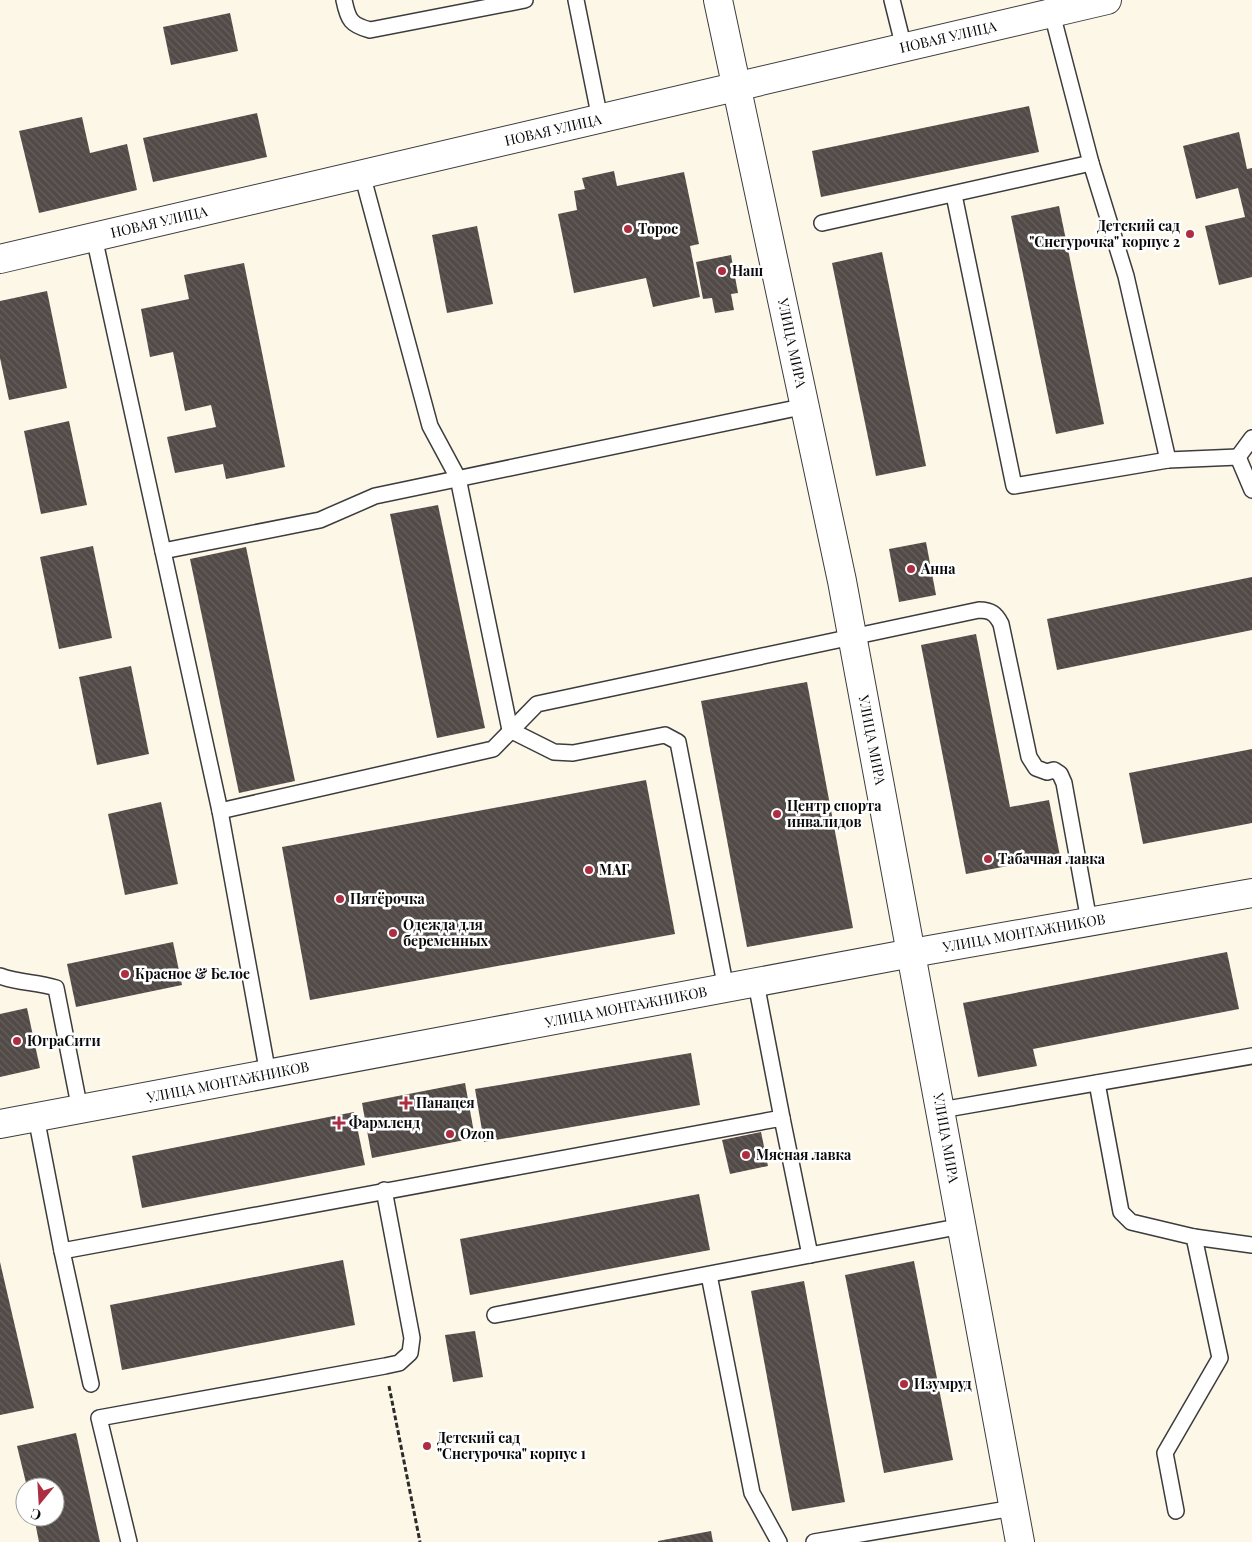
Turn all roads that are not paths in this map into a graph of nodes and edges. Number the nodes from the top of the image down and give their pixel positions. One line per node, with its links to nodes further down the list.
1 (344, 0): 2 (lane)
2 (525, 0)
3 (576, 0): 10 (lane)
4 (718, 0): 9 (street, УЛИЦА МИРА)
5 (892, 0): 8 (lane)
6 (1107, 0): 7 (street, НОВАЯ УЛИЦА)
7 (1050, 6): 8 (street, НОВАЯ УЛИЦА); 11 (lane)
8 (904, 48): 9 (street, НОВАЯ УЛИЦА)
9 (738, 88): 10 (street, НОВАЯ УЛИЦА); 17 (street, УЛИЦА МИРА)
10 (600, 119): 12 (street, НОВАЯ УЛИЦА)
11 (1091, 163): 13 (lane); 20 (lane)
12 (362, 174): 15 (street, НОВАЯ УЛИЦА); 21 (lane)
13 (954, 195): 14 (lane); 20 (lane)
14 (822, 223)
15 (94, 237): 16 (street, НОВАЯ УЛИЦА); 23 (lane)
16 (0, 259)
17 (806, 406): 21 (lane); 24 (street, УЛИЦА МИРА)
18 (1252, 438): 19 (lane)
19 (1238, 457): 20 (lane); 22 (lane)
20 (1168, 460)
21 (458, 478): 23 (lane); 25 (lane)
22 (1252, 490)
23 (163, 551): 26 (lane)
24 (853, 638): 25 (lane); 28 (lane); 29 (street, УЛИЦА МИРА)
25 (510, 730): 26 (lane); 32 (lane)
26 (220, 811): 34 (lane)
27 (1252, 893): 28 (street, УЛИЦА МОНТАЖНИКОВ)
28 (1089, 921): 29 (street, УЛИЦА МОНТАЖНИКОВ)
29 (912, 953): 31 (street, УЛИЦА МОНТАЖНИКОВ); 37 (street, УЛИЦА МИРА)
30 (0, 976): 36 (lane)
31 (756, 983): 32 (street, УЛИЦА МОНТАЖНИКОВ); 39 (lane)
32 (726, 989): 34 (street, УЛИЦА МОНТАЖНИКОВ)
33 (1252, 1056): 35 (lane)
34 (268, 1074): 36 (street, УЛИЦА МОНТАЖНИКОВ)
35 (1097, 1083): 37 (lane); 43 (lane)
36 (80, 1110): 38 (street, УЛИЦА МОНТАЖНИКОВ)
37 (941, 1110): 42 (street, УЛИЦА МИРА)
38 (36, 1117): 40 (street, УЛИЦА МОНТАЖНИКОВ); 45 (lane)
39 (782, 1118): 41 (lane); 46 (lane)
40 (0, 1124)
41 (384, 1190): 45 (lane); 53 (lane)
42 (962, 1226): 46 (lane); 50 (street, УЛИЦА МИРА)
43 (1194, 1237): 44 (lane); 51 (lane)
44 (1252, 1245)
45 (62, 1251): 49 (lane)
46 (810, 1255): 47 (lane)
47 (710, 1275): 48 (lane); 54 (lane)
48 (495, 1315)
49 (92, 1384)
50 (1013, 1508): 52 (lane); 56 (street, УЛИЦА МИРА)
51 (1176, 1511)
52 (860, 1538): 55 (lane)
53 (129, 1542)
54 (779, 1542)
55 (814, 1542)
56 (1020, 1542)

